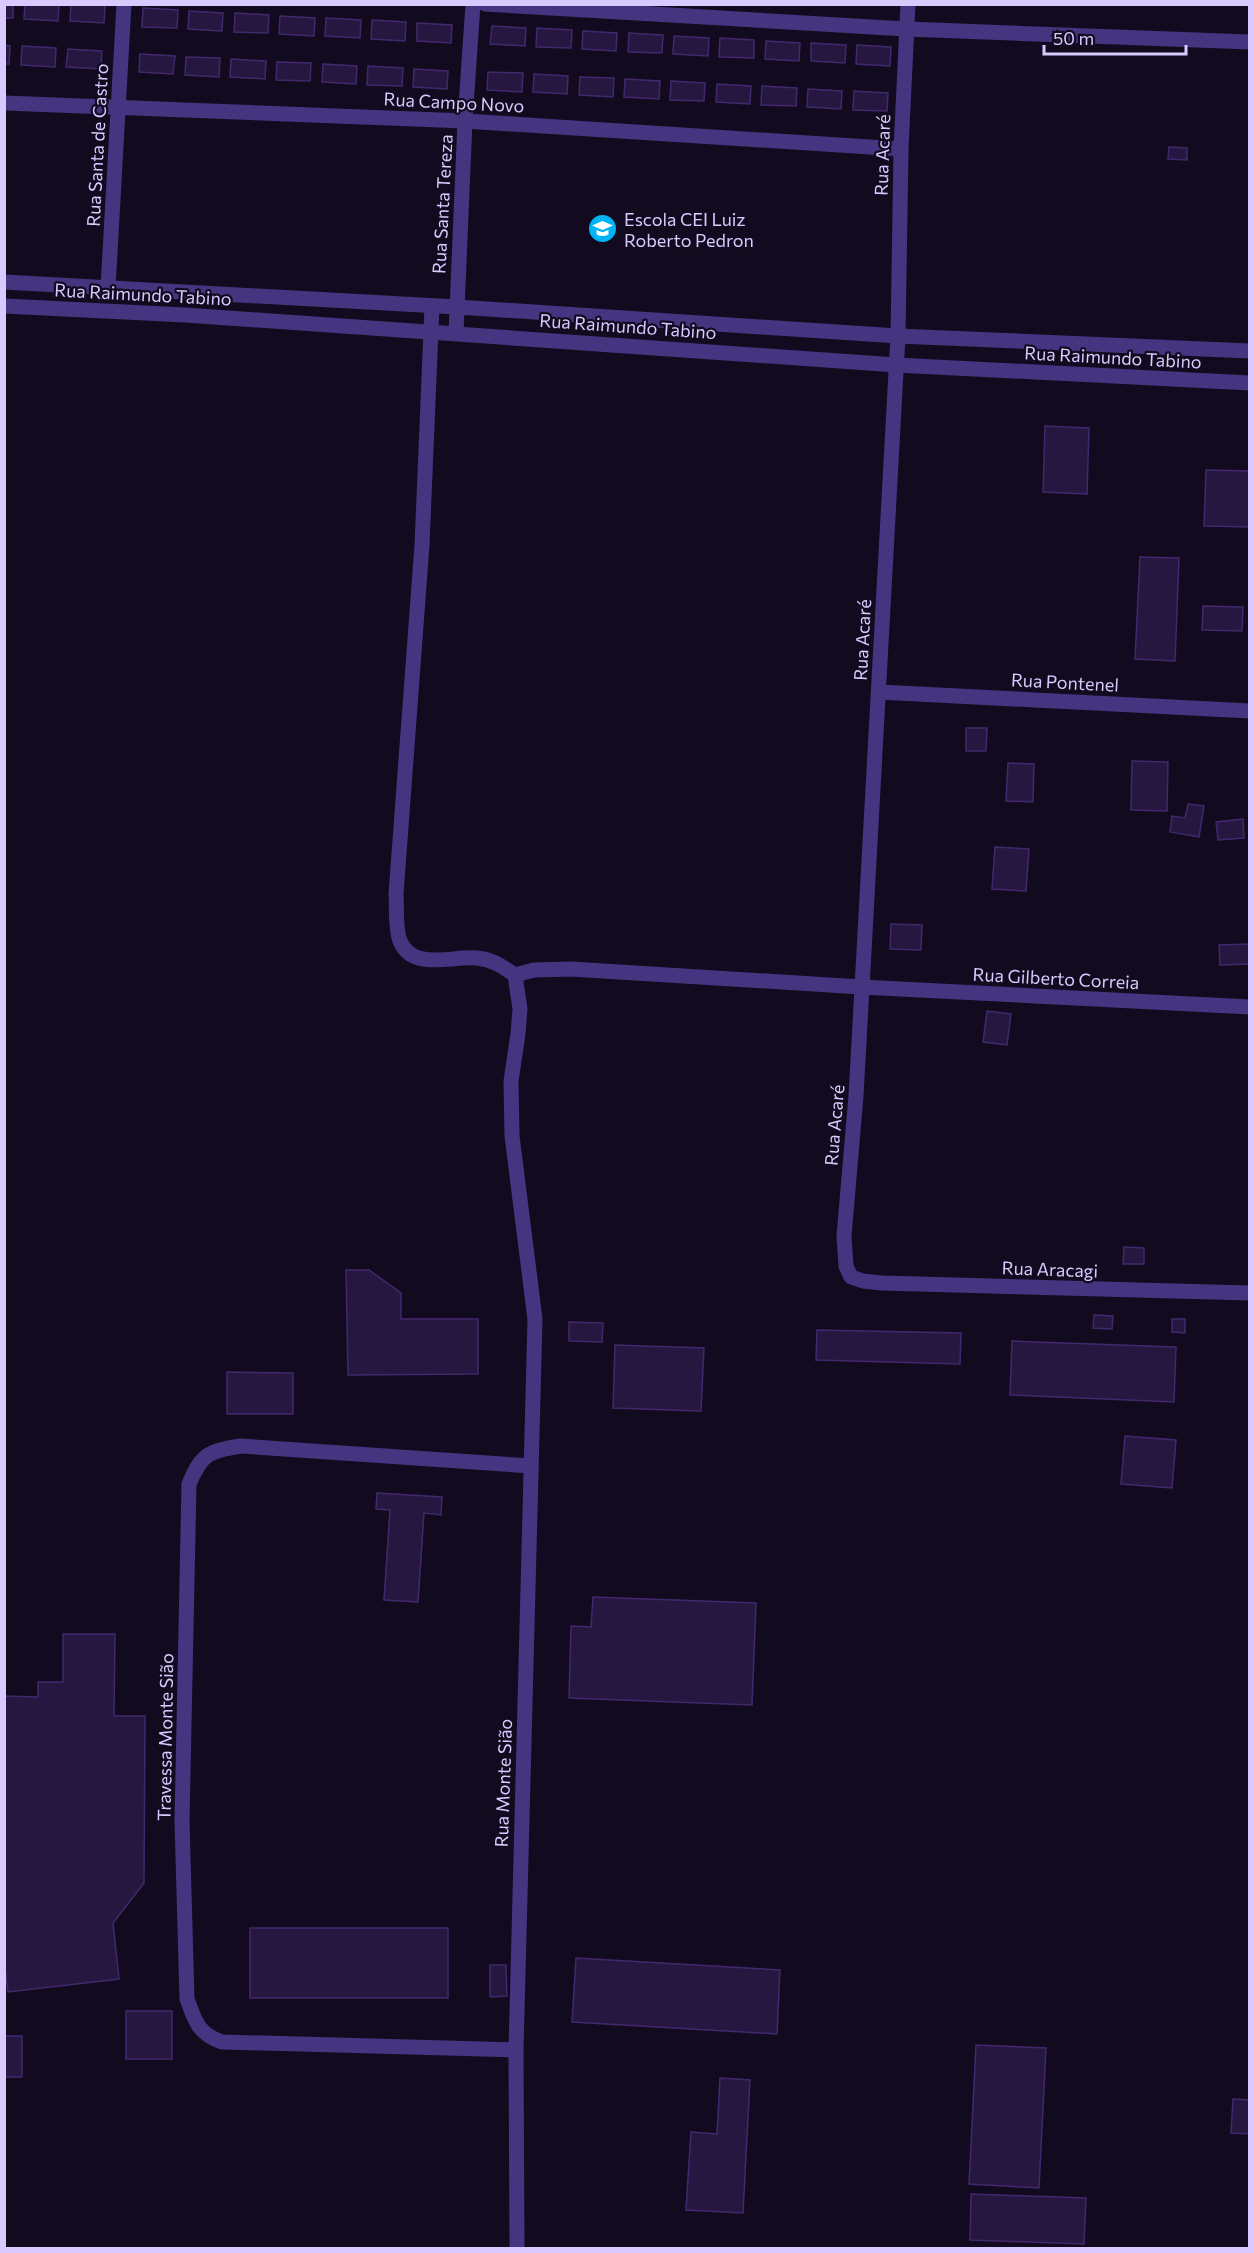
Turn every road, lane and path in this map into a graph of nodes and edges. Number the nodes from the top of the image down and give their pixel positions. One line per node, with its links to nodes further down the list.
1 (124, 4): 8 (street, Rua Santa de Castro)
2 (473, 4): 9 (street, Rua Santa Tereza)
3 (485, 4): 5 (street)
4 (908, 4): 5 (street, Rua Acaré)
5 (906, 29): 6 (street); 10 (street, Rua Acaré)
6 (1250, 42)
7 (4, 103): 8 (street, Rua Campo Novo)
8 (119, 107): 9 (street, Rua Campo Novo); 12 (street, Rua Santa de Castro)
9 (465, 121): 10 (street, Rua Campo Novo); 15 (street, Rua Santa Tereza)
10 (901, 150): 18 (street, Rua Acaré)
11 (4, 282): 12 (street, Rua Raimundo Tabino)
12 (108, 288): 14 (street, Rua Raimundo Tabino)
13 (4, 306): 16 (street, Rua Raimundo Tabino)
14 (432, 306): 15 (street, Rua Raimundo Tabino); 16 (street)
15 (457, 307): 17 (street, Rua Santa Tereza); 18 (street, Rua Raimundo Tabino)
16 (430, 332): 17 (street, Rua Raimundo Tabino); 24 (street)
17 (456, 333): 20 (street, Rua Raimundo Tabino)
18 (898, 336): 19 (street, Rua Raimundo Tabino); 20 (street, Rua Acaré)
19 (1250, 351)
20 (896, 365): 21 (street, Rua Raimundo Tabino); 22 (street, Rua Acaré)
21 (1250, 383)
22 (879, 692): 23 (street, Rua Pontenel); 25 (street, Rua Acaré)
23 (1250, 711)
24 (515, 975): 25 (street, Rua Gilberto Correia); 29 (street, Rua Monte Sião)
25 (861, 987): 26 (street, Rua Gilberto Correia); 27 (street, Rua Acaré)
26 (1250, 1007)
27 (851, 1277): 28 (street, Rua Aracagi)
28 (1250, 1293)
29 (531, 1466): 30 (street, Rua Monte Sião); 30 (street, Travessa Monte Sião)
30 (516, 2050): 31 (street, Rua Monte Sião)
31 (517, 2248)

